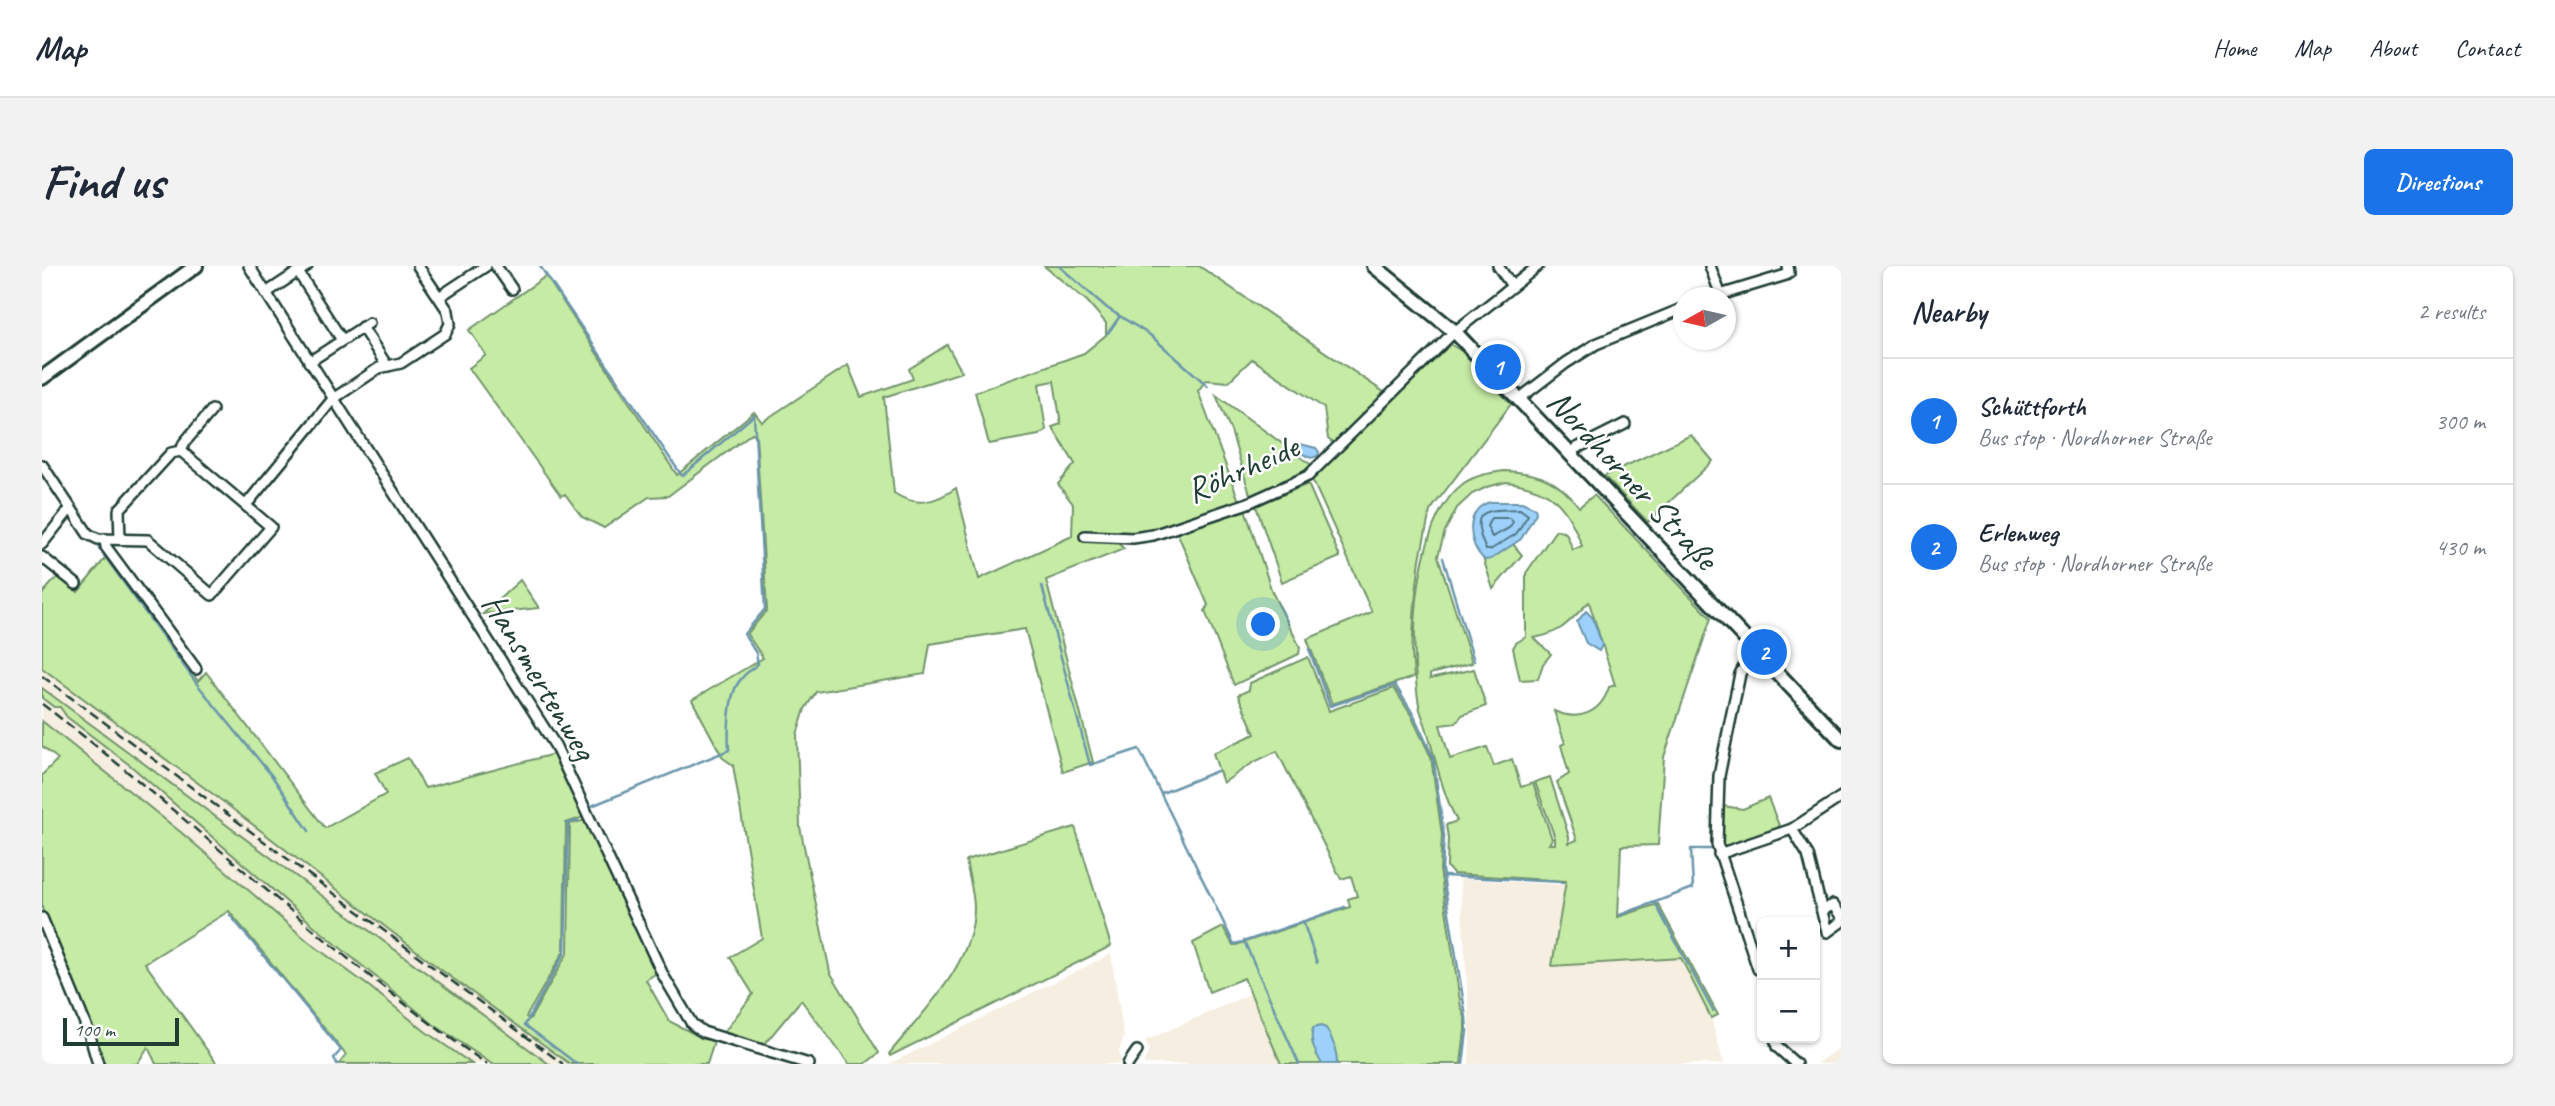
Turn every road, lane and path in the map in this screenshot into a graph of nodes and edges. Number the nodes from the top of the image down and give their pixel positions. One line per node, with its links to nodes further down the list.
1 (196, 266): 24 (street)
2 (249, 266): 17 (street, Hansmertenweg)
3 (307, 266): 12 (street)
4 (418, 266): 18 (street)
5 (486, 266): 18 (street)
6 (496, 266): 15 (street)
7 (1374, 266): 20 (street, Nordhorner Straße)
8 (1498, 266): 13 (street)
9 (1538, 266): 13 (street, Röhrheide)
10 (1710, 266): 14 (street)
11 (1788, 266): 16 (street)
12 (298, 272): 17 (street); 21 (street)
13 (1512, 286): 20 (street, Röhrheide)
14 (1718, 287)
15 (512, 289)
16 (1736, 289)
17 (266, 293): 22 (street, Hansmertenweg)
18 (439, 297): 23 (street)
19 (1673, 312): 26 (street)
20 (1455, 332): 26 (street, Nordhorner Straße); 34 (street, Röhrheide)
21 (342, 340): 22 (street); 23 (street)
22 (309, 362): 25 (street, Hansmertenweg)
23 (387, 366): 25 (street)
24 (42, 378)
25 (333, 399): 32 (street); 54 (street, Hansmertenweg)
26 (1519, 399): 30 (street, Nordhorner Straße)
27 (212, 411): 29 (street)
28 (1625, 424): 30 (street)
29 (181, 451): 32 (street); 36 (street)
30 (1571, 454): 40 (street, Nordhorner Straße)
31 (42, 465): 33 (street)
32 (246, 505): 36 (street)
33 (70, 509): 35 (street); 37 (street)
34 (1085, 536)
35 (105, 539): 36 (street); 41 (street)
36 (120, 539)
37 (42, 544)
38 (42, 557): 39 (street)
39 (76, 584)
40 (1756, 651): 42 (street, Nordhorner Straße); 45 (street)
41 (196, 669)
42 (1841, 740)
43 (1841, 797): 44 (street)
44 (1792, 829): 45 (street); 46 (street)
45 (1719, 854): 50 (street)
46 (1822, 910): 48 (street); 48 (street)
47 (42, 918): 49 (street)
48 (1841, 919)
49 (46, 937): 53 (street)
50 (1757, 966)
51 (1776, 1043): 56 (street)
52 (1137, 1051): 55 (street)
53 (98, 1064)
54 (809, 1064)
55 (1128, 1064)
56 (1796, 1064)

